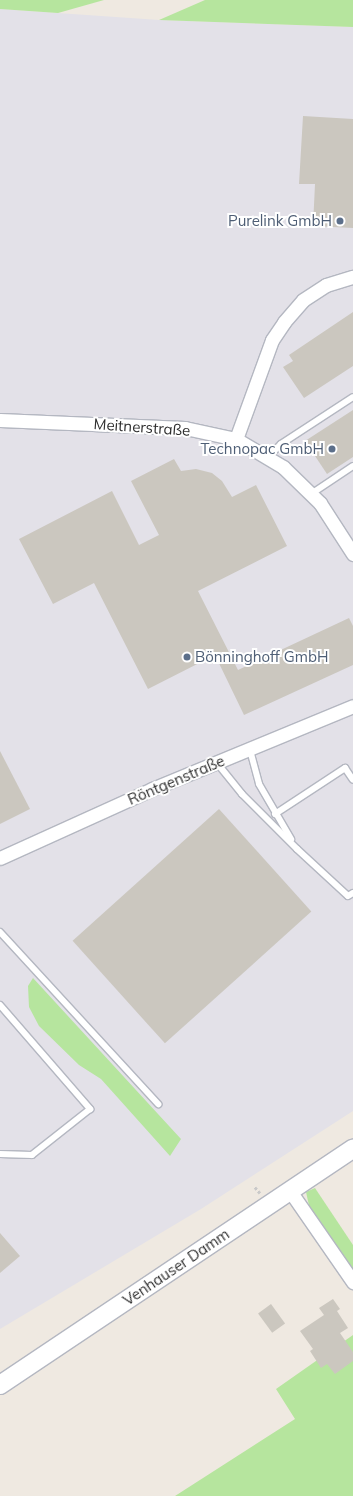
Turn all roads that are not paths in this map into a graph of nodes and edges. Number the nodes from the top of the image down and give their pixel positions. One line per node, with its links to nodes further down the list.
1 (353, 276): 4 (street)
2 (353, 397): 5 (lane)
3 (0, 420): 4 (street, Meitnerstraße)
4 (236, 439): 5 (street, Meitnerstraße)
5 (266, 458): 7 (street, Meitnerstraße)
6 (353, 466): 7 (lane)
7 (311, 494): 8 (street, Meitnerstraße)
8 (353, 554)
9 (353, 706): 10 (street, Röntgenstraße)
10 (250, 750): 11 (street, Röntgenstraße); 13 (lane)
11 (217, 763): 14 (lane); 15 (street, Röntgenstraße)
12 (353, 780): 13 (lane)
13 (275, 814): 14 (lane)
14 (297, 849): 16 (lane)
15 (0, 858)
16 (353, 893)
17 (0, 932): 19 (lane)
18 (0, 1006): 21 (lane)
19 (158, 1104)
20 (353, 1149): 22 (main road, Venhauser Damm)
21 (0, 1154)
22 (290, 1192): 23 (street); 24 (main road, Venhauser Damm)
23 (353, 1282)
24 (0, 1385)

